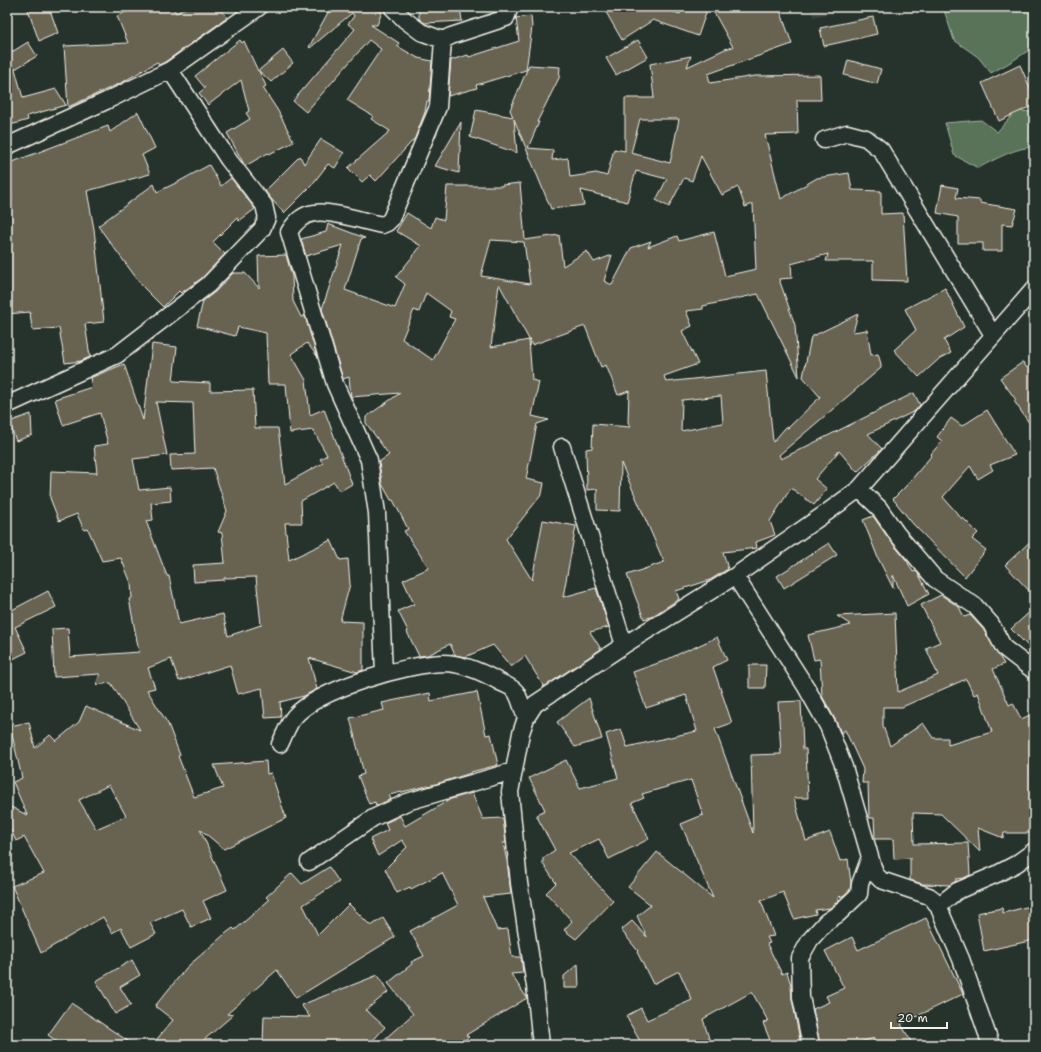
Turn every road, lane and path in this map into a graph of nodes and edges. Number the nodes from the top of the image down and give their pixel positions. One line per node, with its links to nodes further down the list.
1 (259, 7): 5 (street)
2 (392, 7): 4 (street)
3 (510, 7): 4 (street)
4 (443, 40): 16 (street)
5 (170, 70): 7 (street); 10 (street)
6 (824, 140): 9 (street)
7 (7, 146)
8 (1034, 289): 9 (street)
9 (993, 335): 12 (street)
10 (7, 405)
11 (562, 447): 14 (street)
12 (859, 489): 13 (street); 15 (street)
13 (735, 576): 14 (street); 21 (street)
14 (624, 645): 17 (street)
15 (1034, 671)
16 (384, 673): 17 (street); 18 (street)
17 (526, 718): 19 (street)
18 (280, 744)
19 (513, 771): 22 (street); 24 (street)
20 (1034, 851): 23 (street)
21 (870, 857): 23 (street); 25 (street)
22 (309, 862)
23 (938, 906): 26 (street)
24 (541, 1045)
25 (811, 1045)
26 (991, 1045)

